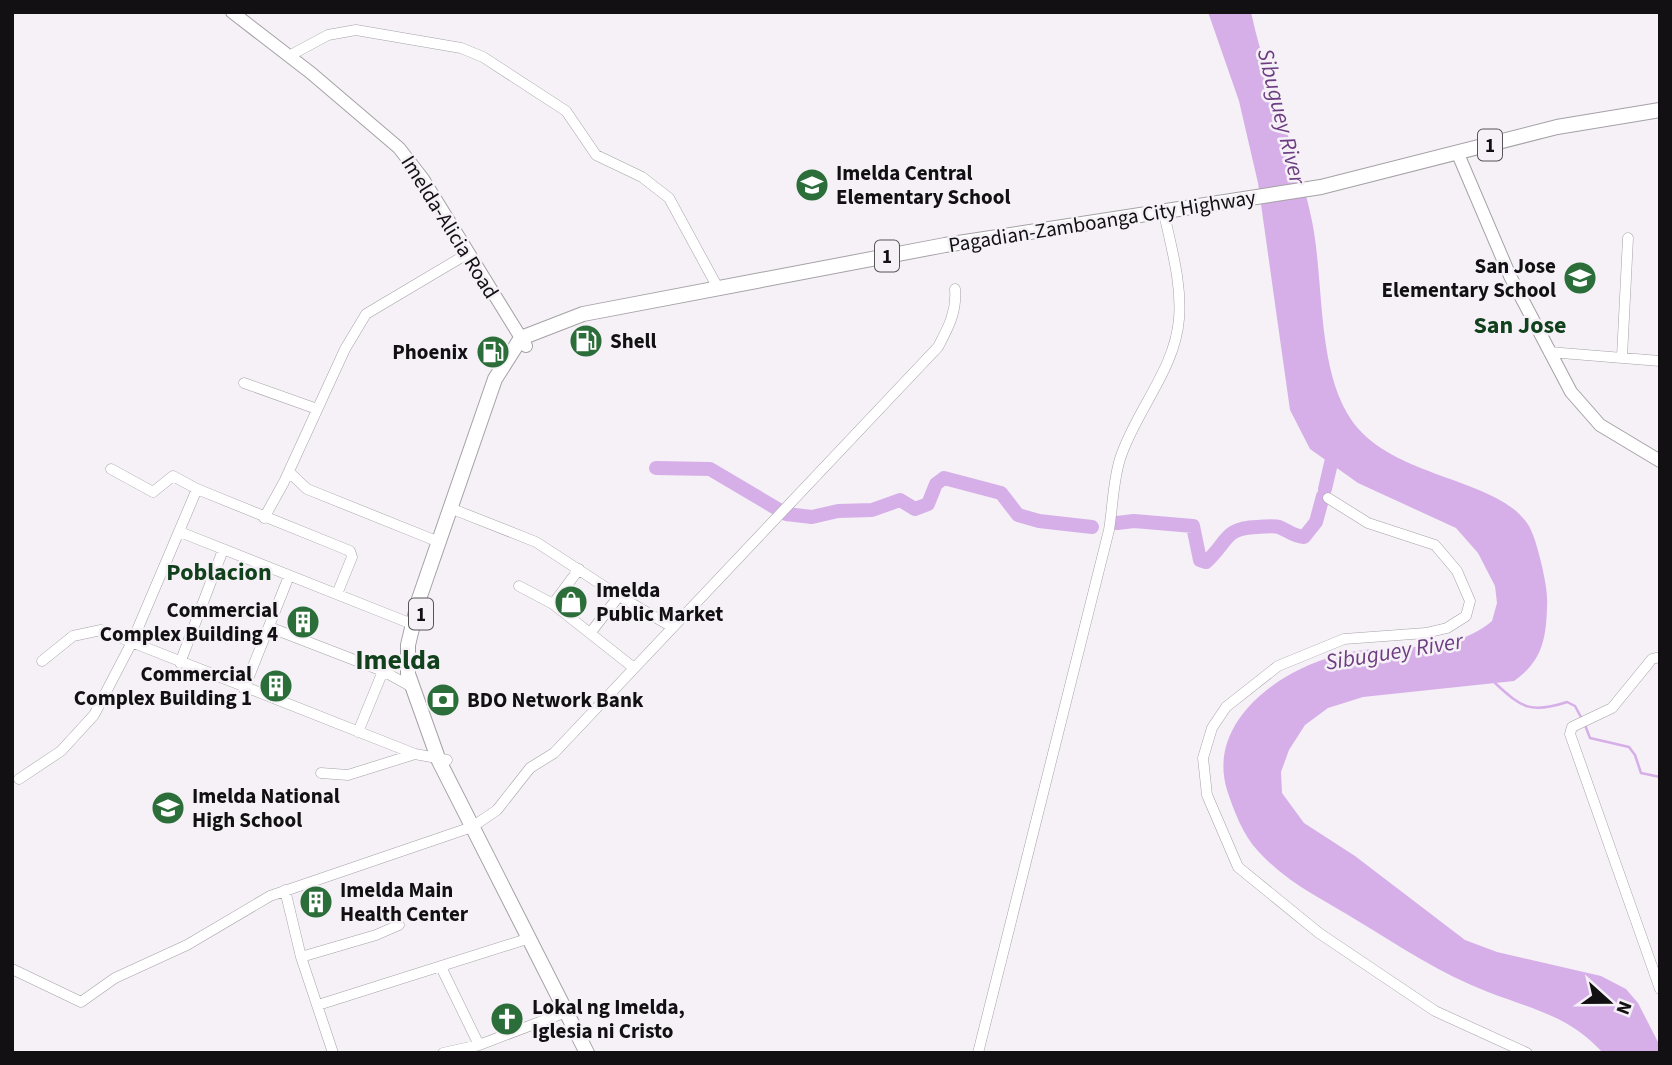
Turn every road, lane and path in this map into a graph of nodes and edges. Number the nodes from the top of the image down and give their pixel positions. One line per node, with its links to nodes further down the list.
1 (232, 12): 2 (main road, Imelda-Alicia Road)
2 (289, 56): 7 (main road, Imelda-Alicia Road); 8 (street)
3 (1660, 110): 4 (highway, Pagadian-Zamboanga City Highway / 1)
4 (1458, 153): 5 (highway, Pagadian-Zamboanga City Highway / 1); 11 (main road)
5 (1164, 213): 8 (highway, Pagadian-Zamboanga City Highway / 1); 63 (street)
6 (1628, 238): 12 (street)
7 (467, 254): 10 (main road, Imelda-Alicia Road); 15 (street)
8 (718, 288): 10 (highway, Pagadian-Zamboanga City Highway / 1)
9 (955, 289): 34 (street)
10 (524, 342): 21 (highway, 1); 24 (highway, 1)
11 (1549, 352): 12 (street); 16 (main road)
12 (1622, 357): 13 (street)
13 (1660, 361)
14 (244, 383): 15 (street)
15 (317, 409): 18 (street)
16 (1660, 461)
17 (111, 469): 19 (street)
18 (287, 476): 22 (street); 24 (street)
19 (197, 489): 22 (street); 23 (street)
20 (1328, 498): 64 (street)
21 (455, 510): 26 (street); 32 (highway, 1)
22 (264, 518): 29 (street)
23 (180, 532): 25 (street); 36 (street)
24 (439, 542): 32 (highway, 1)
25 (223, 550): 27 (street); 39 (street)
26 (579, 569): 30 (street); 31 (street)
27 (289, 576): 29 (street); 33 (street)
28 (519, 586): 31 (street)
29 (337, 594): 32 (street)
30 (619, 596): 34 (street); 35 (street)
31 (553, 604): 35 (street)
32 (416, 625): 42 (highway, 1); 46 (highway, 1)
33 (269, 627): 41 (street); 43 (street)
34 (673, 627): 40 (street)
35 (591, 632): 40 (street)
36 (132, 642): 38 (street); 39 (street); 48 (street)
37 (1660, 657): 56 (street)
38 (42, 662)
39 (180, 663): 43 (street)
40 (634, 668): 49 (street)
41 (383, 671): 42 (street); 44 (street)
42 (411, 686): 46 (highway, 1)
43 (244, 689): 44 (street)
44 (358, 732): 45 (street)
45 (415, 754): 46 (street); 47 (street)
46 (443, 760): 49 (highway, 1)
47 (321, 773)
48 (19, 779)
49 (475, 825): 50 (street); 52 (highway, 1)
50 (285, 890): 53 (street); 55 (street)
51 (399, 925): 53 (street)
52 (530, 938): 54 (street); 58 (highway, 1)
53 (301, 957): 57 (street)
54 (441, 967): 57 (street); 59 (street)
55 (12, 969)
56 (1660, 989)
57 (318, 1005): 60 (street)
58 (566, 1012): 59 (street); 62 (highway, 1)
59 (479, 1045): 61 (street)
60 (333, 1053)
61 (443, 1053)
62 (587, 1053)
63 (978, 1053)
64 (1528, 1053)

